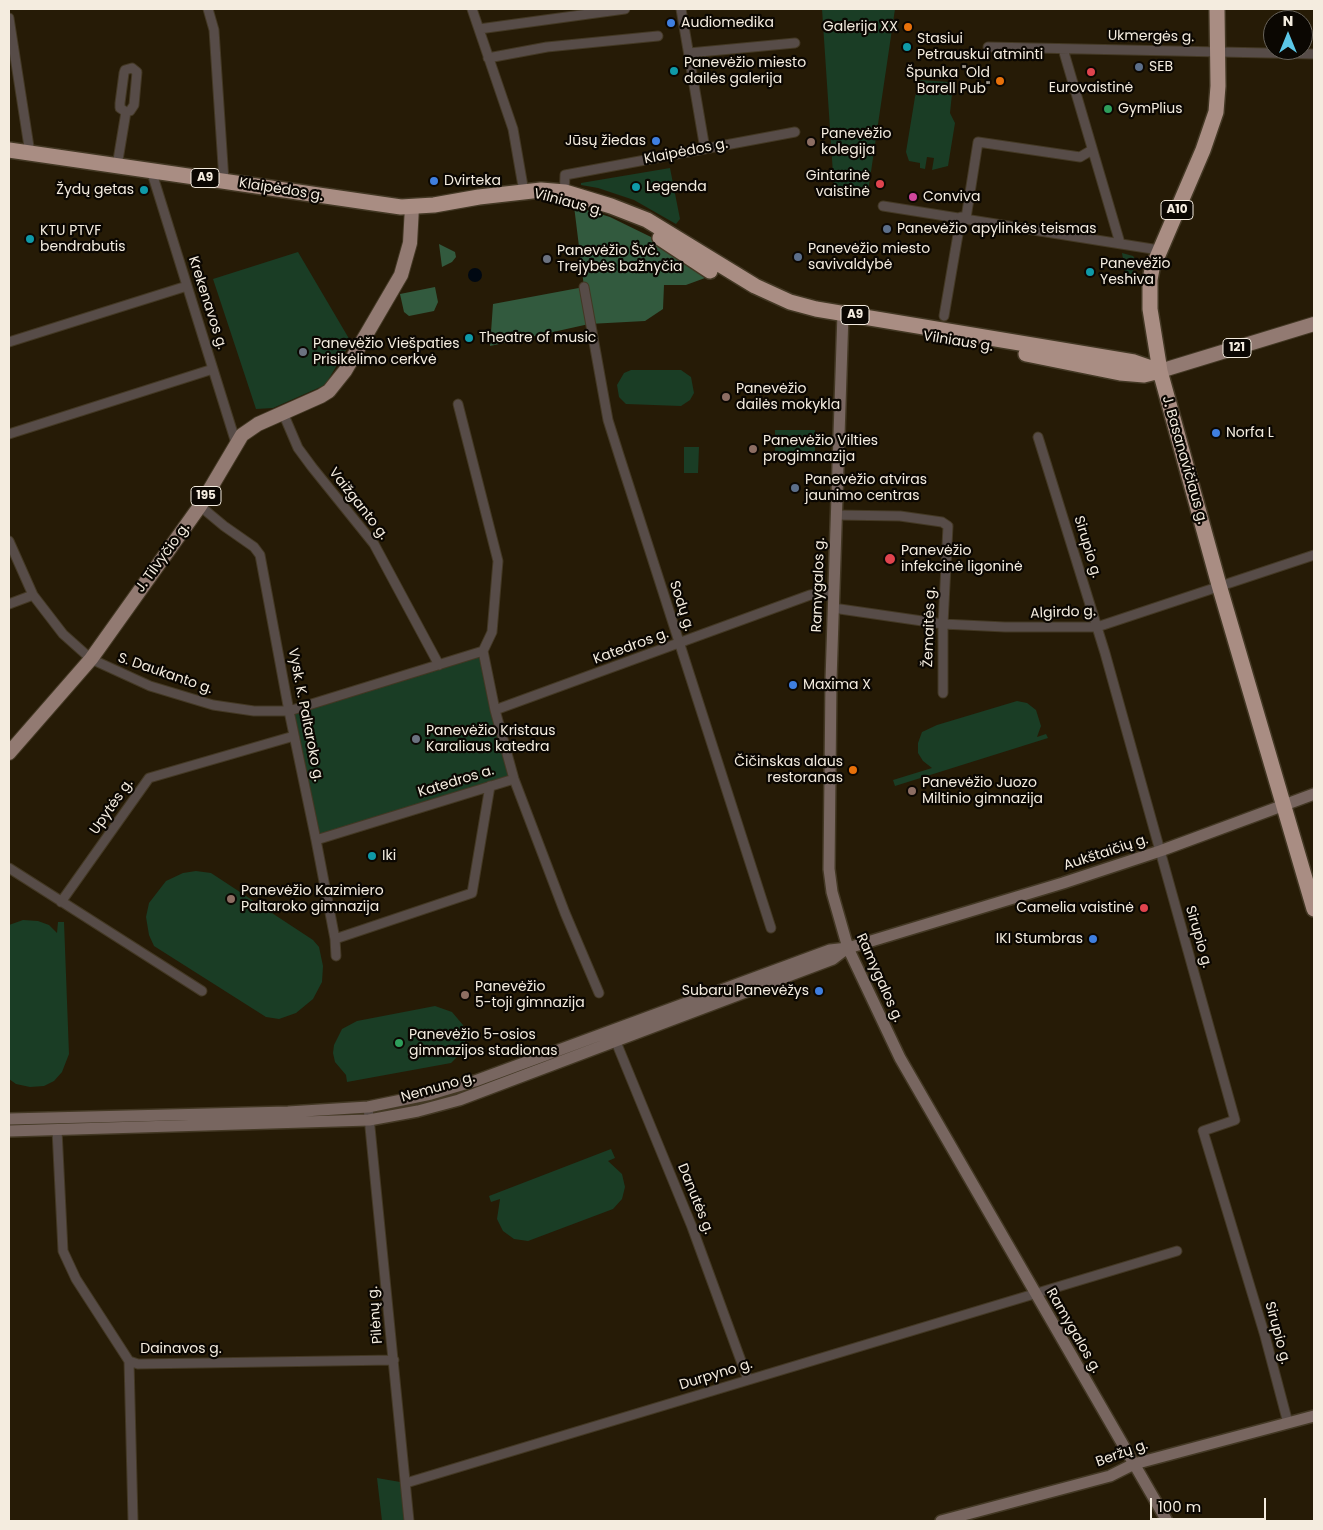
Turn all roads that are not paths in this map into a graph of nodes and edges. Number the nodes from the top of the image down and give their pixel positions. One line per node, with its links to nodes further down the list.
1 (208, 9): 24 (street)
2 (472, 9): 7 (street)
3 (625, 9): 7 (street)
4 (681, 9): 13 (street)
5 (1217, 9): 12 (highway, J. Basanavičiaus g. / A10)
6 (9, 18): 21 (street)
7 (479, 29): 15 (street)
8 (658, 36): 15 (street)
9 (795, 43): 13 (street)
10 (988, 47): 11 (street, Ukmergės g.)
11 (1063, 49): 12 (street, Ukmergės g.); 20 (street)
12 (1217, 52): 14 (street, Ukmergės g.); 31 (highway, J. Basanavičiaus g. / A10)
13 (689, 53): 18 (street)
14 (1314, 54)
15 (488, 58): 25 (street)
16 (126, 112): 22 (street)
17 (795, 132): 18 (street, Klaipėdos g.)
18 (705, 149): 26 (street, Klaipėdos g.)
19 (9, 150): 21 (highway, Klaipėdos g. / A9)
20 (1092, 150): 29 (street); 30 (street)
21 (30, 153): 22 (highway, Klaipėdos g. / A9)
22 (118, 166): 23 (highway, Klaipėdos g. / A9)
23 (151, 170): 24 (highway, Klaipėdos g. / A9); 32 (street, Krekenavos g.)
24 (224, 181): 28 (highway, Klaipėdos g. / A9)
25 (524, 192): 26 (highway, Vilniaus g. / A9); 28 (highway, Klaipėdos g. / A9)
26 (565, 196): 35 (highway, Vilniaus g. / A9)
27 (883, 206): 29 (street)
28 (407, 207): 41 (main road, J. Tilvyčio g. / 195)
29 (964, 218): 30 (street); 34 (street)
30 (1120, 242): 31 (street)
31 (1159, 250): 39 (highway, J. Basanavičiaus g. / A10)
32 (187, 286): 37 (street); 38 (street, Krekenavos g.)
33 (584, 287): 56 (street, Sodų g.)
34 (944, 316)
35 (843, 319): 39 (highway, Vilniaus g. / A9); 46 (main road, Ramygalos g.)
36 (1314, 324): 39 (main road, 121)
37 (9, 342)
38 (213, 369): 42 (street); 44 (street, Krekenavos g.)
39 (1160, 371): 49 (highway, J. Basanavičiaus g.)
40 (458, 404): 57 (street)
41 (283, 413): 44 (main road, J. Tilvyčio g. / 195); 59 (street, Vaižganto g.)
42 (9, 434)
43 (1038, 437): 55 (street, Sirupio g.)
44 (236, 443): 45 (main road, J. Tilvyčio g. / 195)
45 (200, 506): 58 (main road, J. Tilvyčio g. / 195); 62 (street, Vysk. K. Paltaroko g.)
46 (836, 515): 50 (main road, Ramygalos g.); 54 (street, Žemaitės g.)
47 (9, 540): 51 (street, S. Daukanto g.)
48 (1314, 555): 49 (street, Algirdo g.)
49 (1219, 585): 55 (street, Algirdo g.); 68 (highway, J. Basanavičiaus g.)
50 (834, 592): 53 (main road, Ramygalos g.); 56 (street, Katedros g.)
51 (33, 595): 52 (street); 58 (street, S. Daukanto g.)
52 (9, 604)
53 (833, 608): 54 (street, Algirdo g.); 78 (main road, Ramygalos g.)
54 (943, 624): 55 (street, Algirdo g.); 60 (street, Žemaitės g.)
55 (1097, 627): 70 (street, Sirupio g.)
56 (679, 644): 61 (street, Katedros g.); 75 (street, Sodų g.)
57 (483, 652): 59 (street); 61 (street, Katedros a.)
58 (91, 659): 62 (street, S. Daukanto g.); 64 (main road, J. Tilvyčio g. / 195)
59 (439, 665): 62 (street)
60 (943, 693)
61 (495, 710): 65 (street, Katedros a.)
62 (289, 711): 63 (street, Vysk. K. Paltaroko g.)
63 (294, 736): 69 (street, Vysk. K. Paltaroko g.); 73 (street, Upytės g.)
64 (9, 754)
65 (514, 779): 66 (street, Katedros a.); 81 (street)
66 (490, 786): 69 (street, Katedros a.); 77 (street)
67 (1314, 794): 68 (main road, Aukštaičių g.)
68 (1283, 806): 70 (main road, Aukštaičių g.); 72 (highway, J. Basanavičiaus g.)
69 (316, 840): 77 (street, Vysk. K. Paltaroko g.)
70 (1160, 851): 76 (main road, Aukštaičių g.); 95 (street, Sirupio g.)
71 (9, 868): 73 (street)
72 (1311, 885): 74 (highway, J. Basanavičiaus g.)
73 (62, 902): 80 (street)
74 (1314, 910)
75 (772, 928)
76 (905, 930): 78 (main road, Nemuno g.)
77 (335, 939): 79 (street, Vysk. K. Paltaroko g.)
78 (848, 948): 82 (main road, Nemuno g.); 83 (main road, Nemuno g.); 90 (main road, Ramygalos g.)
79 (336, 956)
80 (202, 991)
81 (599, 993)
82 (611, 1030): 83 (street, Danutės g.); 84 (main road, Nemuno g.)
83 (616, 1041): 86 (main road, Nemuno g.); 93 (street, Danutės g.)
84 (368, 1107): 85 (main road, Nemuno g.); 86 (street, Pilėnų g.)
85 (9, 1119)
86 (369, 1120): 87 (main road, Nemuno g.); 91 (street, Pilėnų g.)
87 (57, 1130): 88 (main road, Nemuno g.); 92 (street, Dainavos g.)
88 (9, 1131)
89 (1177, 1251): 90 (street, Durpyno g.)
90 (1034, 1293): 93 (street, Durpyno g.); 96 (main road, Ramygalos g.)
91 (394, 1360): 92 (street, Dainavos g.); 97 (street, Pilėnų g.)
92 (130, 1361): 98 (street)
93 (748, 1380): 97 (street, Durpyno g.)
94 (1314, 1416): 95 (main road, Beržų g.)
95 (1288, 1423): 96 (main road, Beržų g.)
96 (1134, 1464): 100 (main road, Beržų g.); 101 (main road, Ramygalos g.)
97 (406, 1483): 99 (street, Pilėnų g.)
98 (133, 1521)
99 (409, 1521)
100 (941, 1521)
101 (1168, 1521)

